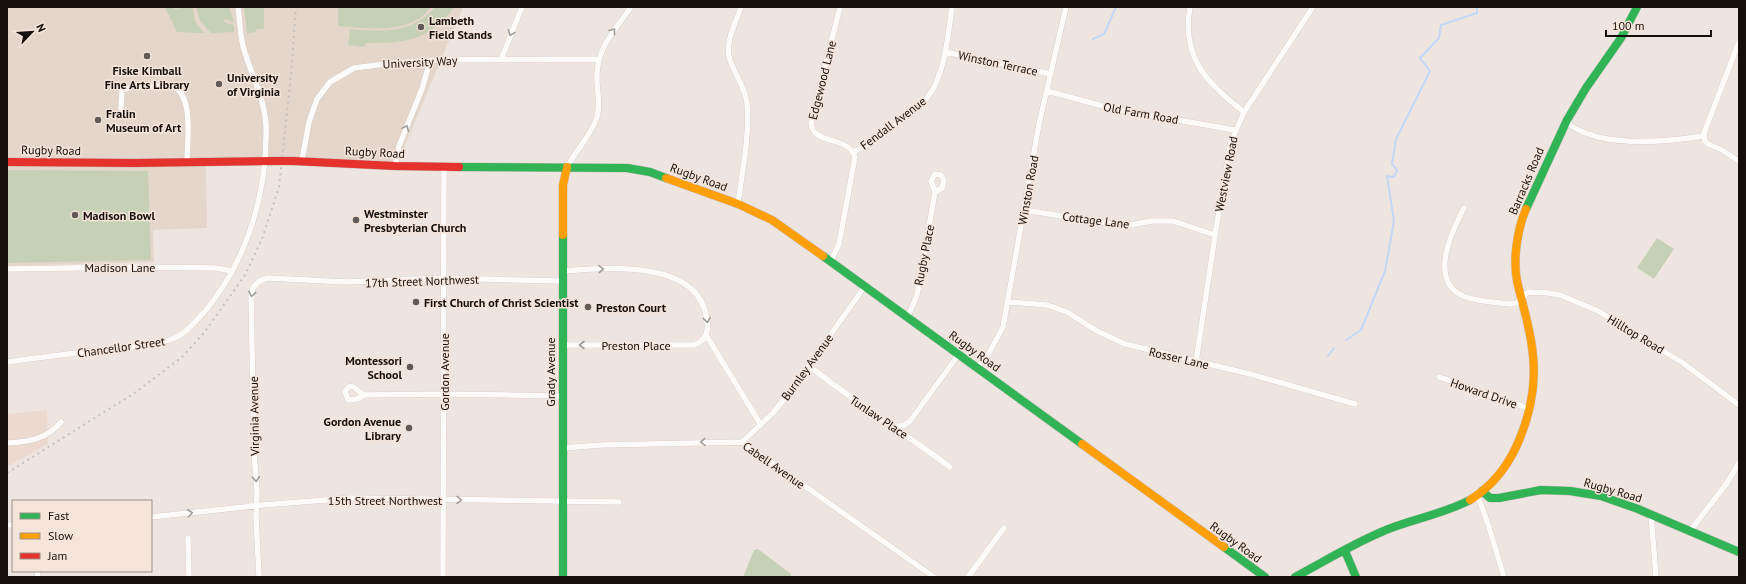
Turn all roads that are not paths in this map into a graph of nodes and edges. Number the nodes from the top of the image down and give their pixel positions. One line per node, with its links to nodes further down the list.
1 (238, 7): 25 (street, Chancellor Street)
2 (522, 7): 14 (street, one-way to 14)
3 (631, 7): 13 (street, one-way to 3)
4 (741, 7): 33 (street)
5 (840, 7): 23 (street, Edgewood Lane)
6 (952, 7): 12 (street, Fendall Avenue)
7 (1066, 7): 16 (street, Winston Road)
8 (1190, 7): 19 (street)
9 (1313, 7): 19 (street, Westview Road)
10 (1637, 7): 20 (main road, Barracks Road)
11 (1739, 42): 22 (street)
12 (945, 52): 16 (street, Winston Terrace); 23 (street, Fendall Avenue)
13 (599, 59): 14 (street, University Way); 31 (street)
14 (501, 60): 15 (street, University Way)
15 (430, 61): 24 (street, University Way); 29 (street, one-way to 15)
16 (1051, 74): 17 (street, Winston Road)
17 (1047, 90): 21 (street, Old Farm Road); 35 (street, Winston Road)
18 (121, 108): 28 (street)
19 (1244, 112): 21 (street, Westview Road)
20 (1566, 122): 22 (street); 45 (main road, Barracks Road)
21 (1235, 130): 36 (street, Westview Road)
22 (1704, 136): 26 (street)
23 (853, 152): 37 (street, Fendall Avenue)
24 (302, 160): 25 (main road, Rugby Road, bridge); 29 (main road, Rugby Road)
25 (265, 161): 28 (main road, Rugby Road); 39 (street, Chancellor Street)
26 (1739, 161)
27 (7, 162): 28 (main road, Rugby Road)
28 (187, 162)
29 (395, 166): 30 (main road, Rugby Road)
30 (444, 166): 31 (main road, Rugby Road); 41 (street, Gordon Avenue)
31 (567, 168): 33 (main road, Rugby Road); 40 (main road, Grady Avenue)
32 (935, 192): 47 (street, Rugby Place)
33 (738, 204): 37 (main road, Rugby Road)
34 (1464, 208): 45 (street, Hilltop Road)
35 (1024, 210): 36 (street, Cottage Lane); 46 (street, Winston Road)
36 (1215, 235): 52 (street, Westview Road)
37 (831, 261): 44 (main road, Rugby Road)
38 (7, 269): 39 (street, Madison Lane)
39 (232, 271): 51 (street, Chancellor Street)
40 (562, 271): 43 (main road, Grady Avenue); 48 (street, one-way to 48)
41 (444, 278): 42 (street, 17th Street Northwest); 43 (street, 17th Street Northwest); 56 (street, Gordon Avenue)
42 (282, 279): 74 (street, Virginia Avenue, one-way to 74)
43 (562, 281): 49 (main road, Grady Avenue)
44 (865, 286): 47 (main road, Rugby Road); 53 (street, Burnley Avenue)
45 (1522, 298): 60 (street, Hilltop Road); 61 (main road, Barracks Road)
46 (1008, 302): 52 (street, Rosser Lane); 54 (street, Winston Road)
47 (908, 317): 50 (main road, Rugby Road)
48 (706, 335): 49 (street, Preston Place, one-way to 49); 63 (street)
49 (562, 345): 58 (main road, Grady Avenue)
50 (959, 354): 54 (main road, Rugby Road); 64 (street)
51 (7, 362)
52 (1196, 362): 59 (street, Rosser Lane)
53 (809, 366): 63 (street, Burnley Avenue); 64 (street, Tunlaw Place)
54 (977, 368): 88 (main road, Rugby Road)
55 (1439, 377): 61 (street, Howard Drive)
56 (444, 394): 57 (street); 58 (street); 71 (street, Gordon Avenue)
57 (364, 395)
58 (562, 396): 67 (main road, Grady Avenue)
59 (1355, 404)
60 (1739, 405)
61 (1530, 409): 70 (main road, Barracks Road)
62 (61, 422): 66 (street)
63 (761, 425): 65 (street, Burnley Avenue)
64 (893, 426): 69 (street, Tunlaw Place)
65 (742, 442): 67 (street, Cabell Avenue, one-way to 67); 86 (street, Cabell Avenue)
66 (7, 444)
67 (562, 448): 72 (main road, Grady Avenue)
68 (1739, 463): 78 (street)
69 (950, 467)
70 (1480, 493): 75 (main road, Rugby Road); 80 (main road); 91 (street)
71 (443, 499): 72 (street, 15th Street Northwest, one-way to 72); 74 (street, 15th Street Northwest); 84 (street, Gordon Avenue)
72 (563, 501): 73 (street, 15th Street Northwest); 85 (main road, Grady Avenue)
73 (619, 502)
74 (256, 506): 76 (street, 15th Street Northwest, one-way to 74); 83 (street, Virginia Avenue)
75 (1651, 514): 78 (main road, Rugby Road); 92 (street)
76 (152, 517)
77 (1004, 528): 87 (street)
78 (1690, 531): 81 (main road, Rugby Road)
79 (188, 538): 82 (street)
80 (1345, 551): 89 (main road); 90 (main road)
81 (1739, 552)
82 (189, 577)
83 (259, 577)
84 (443, 577)
85 (563, 577)
86 (934, 577)
87 (968, 577)
88 (1265, 577)
89 (1295, 577)
90 (1356, 577)
91 (1504, 577)
92 (1656, 577)

